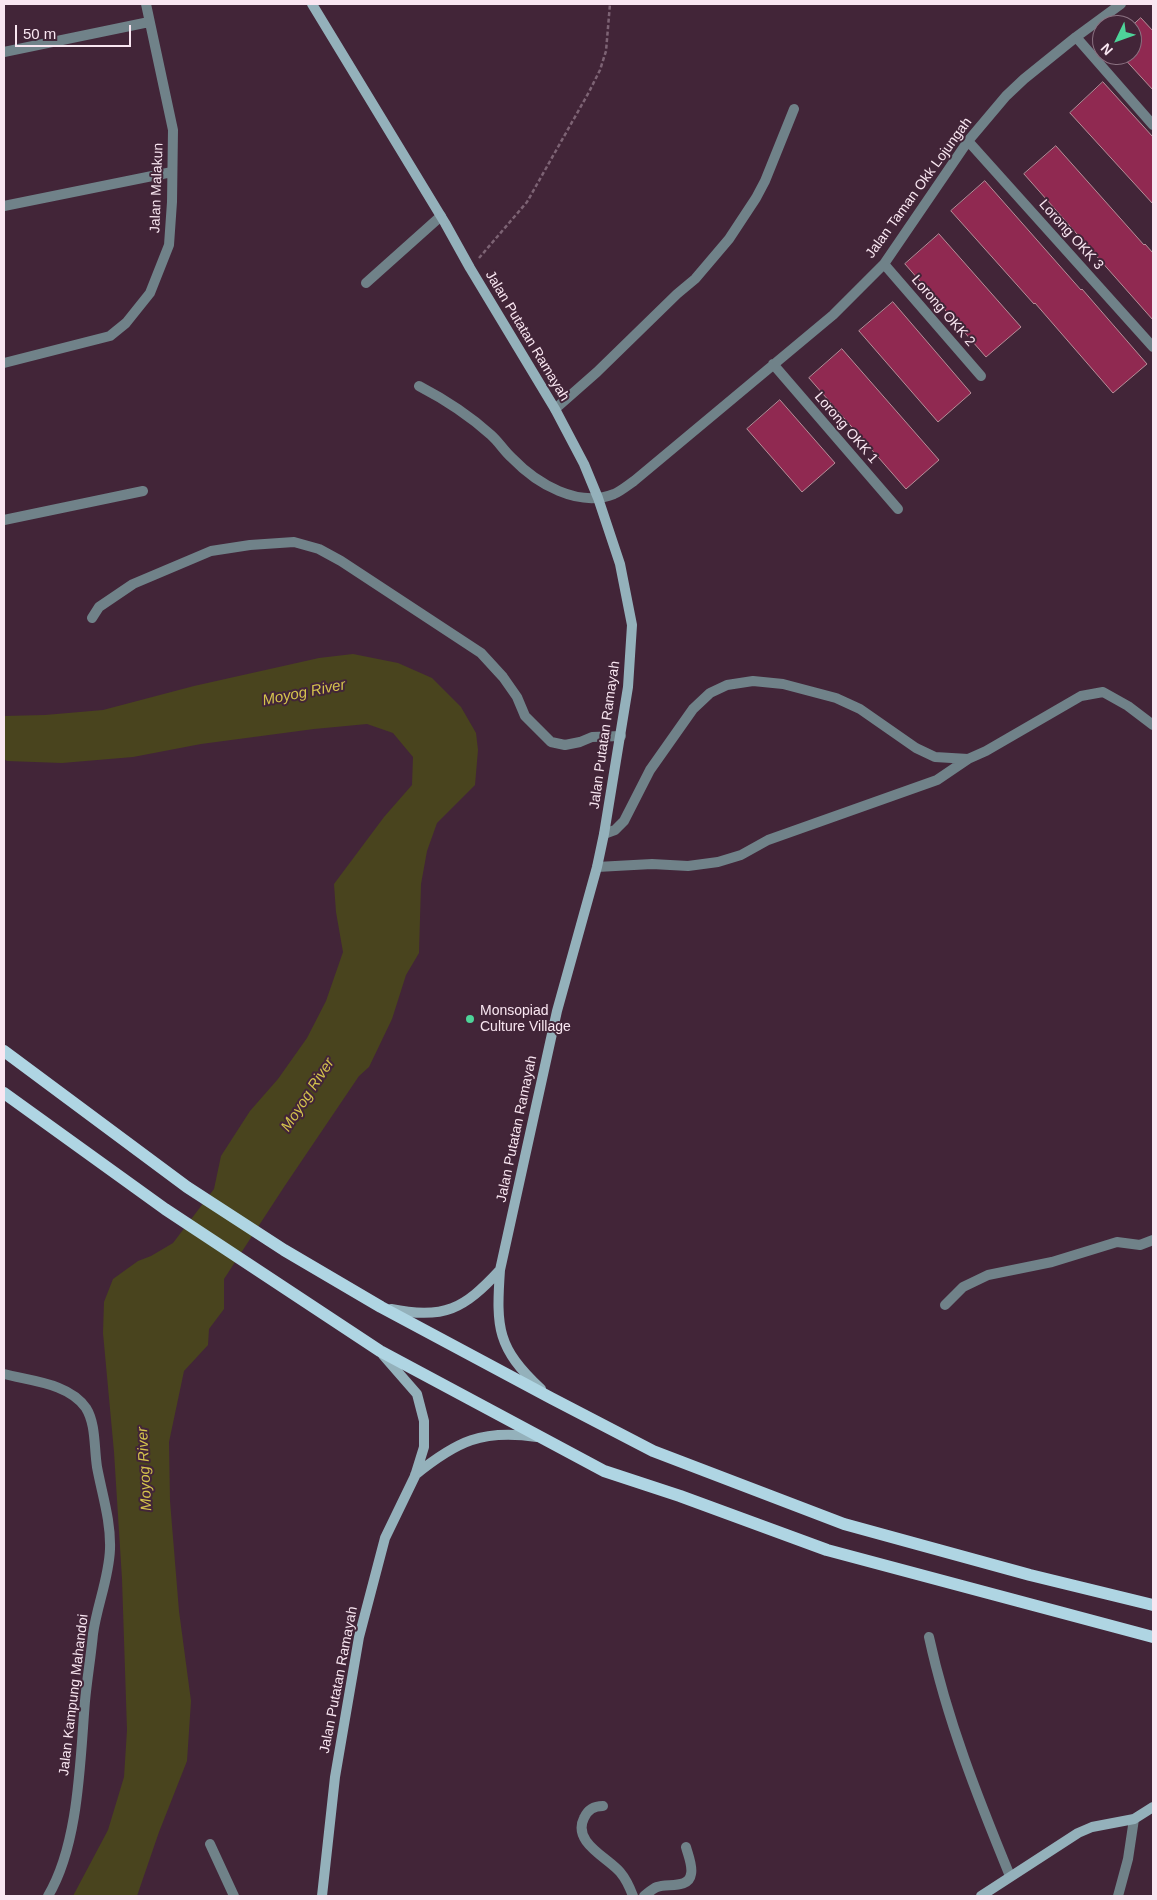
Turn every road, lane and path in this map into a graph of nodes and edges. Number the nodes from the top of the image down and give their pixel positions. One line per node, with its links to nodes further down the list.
1 (146, 4): 5 (street, Jalan Malakun)
2 (312, 4): 13 (main road, Jalan Putatan Ramayah)
3 (610, 4): 15 (path)
4 (1121, 4): 6 (street, Jalan Taman Okk Lojungah)
5 (149, 22): 7 (street); 11 (street, Jalan Malakun)
6 (1076, 37): 9 (street); 10 (street, Jalan Taman Okk Lojungah)
7 (4, 52)
8 (794, 108): 22 (street)
9 (1153, 125)
10 (968, 141): 14 (street, Jalan Taman Okk Lojungah); 17 (street, Lorong OKK 3)
11 (172, 172): 12 (street); 18 (street, Jalan Malakun)
12 (4, 206)
13 (441, 216): 15 (main road, Jalan Putatan Ramayah); 16 (street)
14 (884, 264): 19 (street, Jalan Taman Okk Lojungah); 20 (street, Lorong OKK 2)
15 (470, 268): 22 (main road, Jalan Putatan Ramayah)
16 (366, 283)
17 (1153, 347)
18 (4, 363)
19 (773, 364): 24 (street, Jalan Taman Okk Lojungah); 25 (street, Lorong OKK 1)
20 (981, 376)
21 (419, 386): 24 (street)
22 (555, 409): 24 (main road, Jalan Putatan Ramayah)
23 (143, 491): 26 (street)
24 (598, 498): 29 (main road, Jalan Putatan Ramayah)
25 (898, 509)
26 (4, 520)
27 (92, 618): 29 (street)
28 (1153, 725): 30 (street)
29 (621, 736): 31 (main road, Jalan Putatan Ramayah)
30 (968, 759): 31 (street); 32 (street)
31 (604, 834): 32 (main road, Jalan Putatan Ramayah)
32 (597, 867): 36 (main road, Jalan Putatan Ramayah)
33 (4, 1051): 38 (main road)
34 (4, 1093): 39 (main road)
35 (1153, 1240): 37 (street)
36 (500, 1270): 38 (main road, Jalan Putatan Ramayah); 41 (main road, Jalan Putatan Ramayah)
37 (945, 1305)
38 (381, 1307): 41 (main road)
39 (380, 1351): 42 (main road); 43 (main road, Jalan Putatan Ramayah)
40 (4, 1374): 53 (street, Jalan Kampung Mahandoi)
41 (551, 1398): 44 (main road)
42 (541, 1438): 43 (main road, Jalan Putatan Ramayah); 46 (main road)
43 (415, 1476): 55 (main road, Jalan Putatan Ramayah)
44 (1153, 1605)
45 (929, 1637): 52 (street)
46 (1153, 1638)
47 (602, 1806): 56 (street)
48 (1153, 1808): 49 (main road)
49 (1134, 1818): 52 (main road); 59 (street)
50 (210, 1844): 54 (street)
51 (686, 1847): 57 (street)
52 (1010, 1876): 58 (main road)
53 (48, 1896)
54 (234, 1896)
55 (322, 1896)
56 (633, 1896)
57 (644, 1896)
58 (981, 1896)
59 (1118, 1896)

